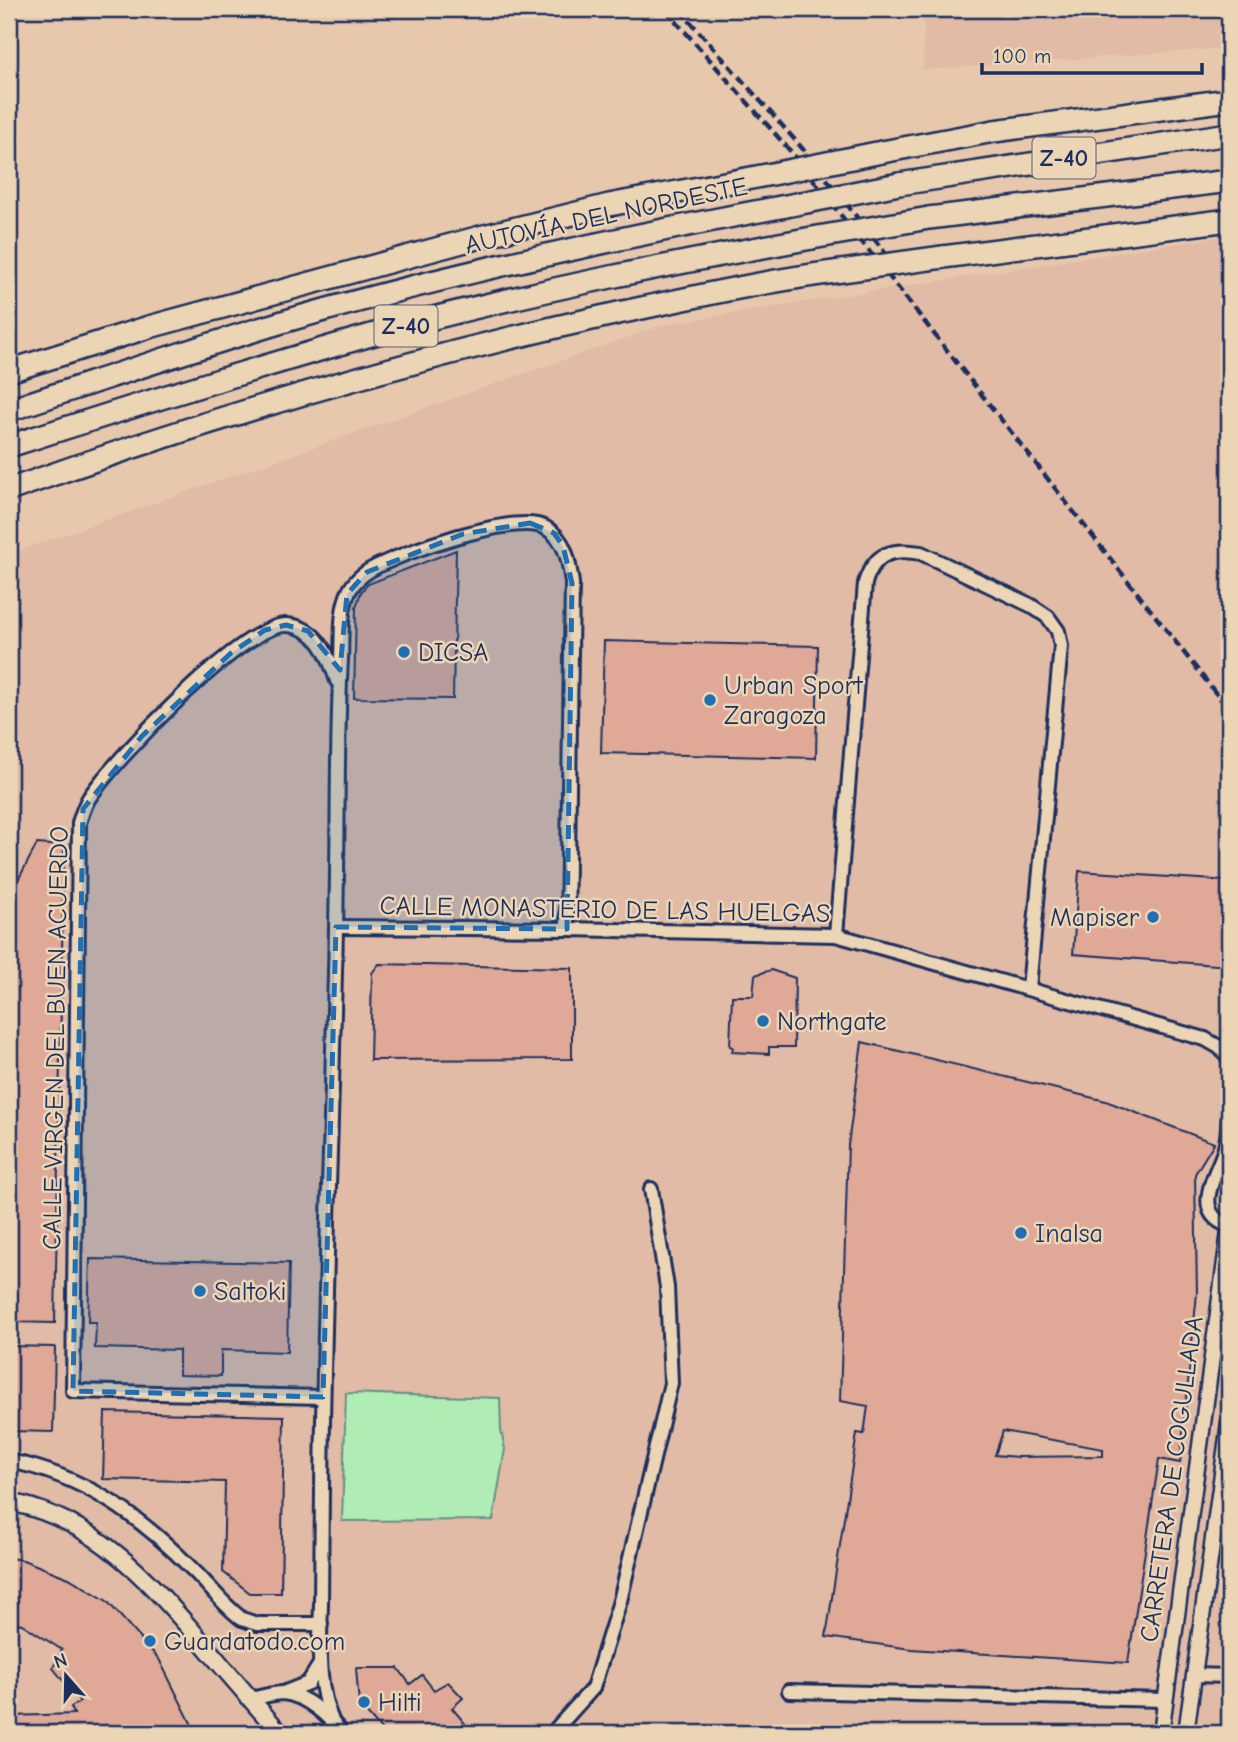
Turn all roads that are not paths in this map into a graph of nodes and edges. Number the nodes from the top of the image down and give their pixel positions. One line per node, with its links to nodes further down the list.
1 (1229, 91): 3 (highway)
2 (1229, 100): 3 (highway)
3 (1156, 109): 7 (highway, bridge)
4 (1229, 134): 8 (highway, AUTOVÍA DEL NORDESTE / Z-40, bridge)
5 (1229, 181): 9 (highway, Z-40, bridge)
6 (1229, 220): 10 (highway, bridge)
7 (9, 371)
8 (9, 410)
9 (9, 446)
10 (9, 490)
11 (339, 686): 12 (street); 13 (street); 21 (street, CALLE VIRGEN DEL BUEN ACUERDO)
12 (336, 926): 13 (street, CALLE MONASTERIO DE LAS HUELGAS); 21 (street)
13 (567, 929): 14 (street, CALLE MONASTERIO DE LAS HUELGAS)
14 (836, 935): 15 (street, CALLE MONASTERIO DE LAS HUELGAS); 15 (street)
15 (1029, 988): 16 (street, CALLE MONASTERIO DE LAS HUELGAS)
16 (1229, 1058)
17 (1229, 1114): 19 (street)
18 (651, 1189): 36 (street)
19 (1229, 1226)
20 (1229, 1232): 32 (street, CARRETERA DE COGULLADA)
21 (323, 1397): 25 (street)
22 (1229, 1423): 27 (street, CARRETERA DE COGULLADA)
23 (9, 1461): 25 (street)
24 (9, 1502): 31 (main road)
25 (321, 1624): 26 (street)
26 (320, 1664): 30 (street); 33 (street)
27 (1195, 1675): 28 (street); 38 (street, CARRETERA DE COGULLADA)
28 (1229, 1676)
29 (789, 1691): 32 (street)
30 (283, 1693): 31 (street); 33 (street)
31 (251, 1699): 34 (main road)
32 (1165, 1700): 37 (street, CARRETERA DE COGULLADA)
33 (333, 1723): 35 (street)
34 (280, 1733)
35 (342, 1733)
36 (555, 1733)
37 (1161, 1733)
38 (1186, 1733)

